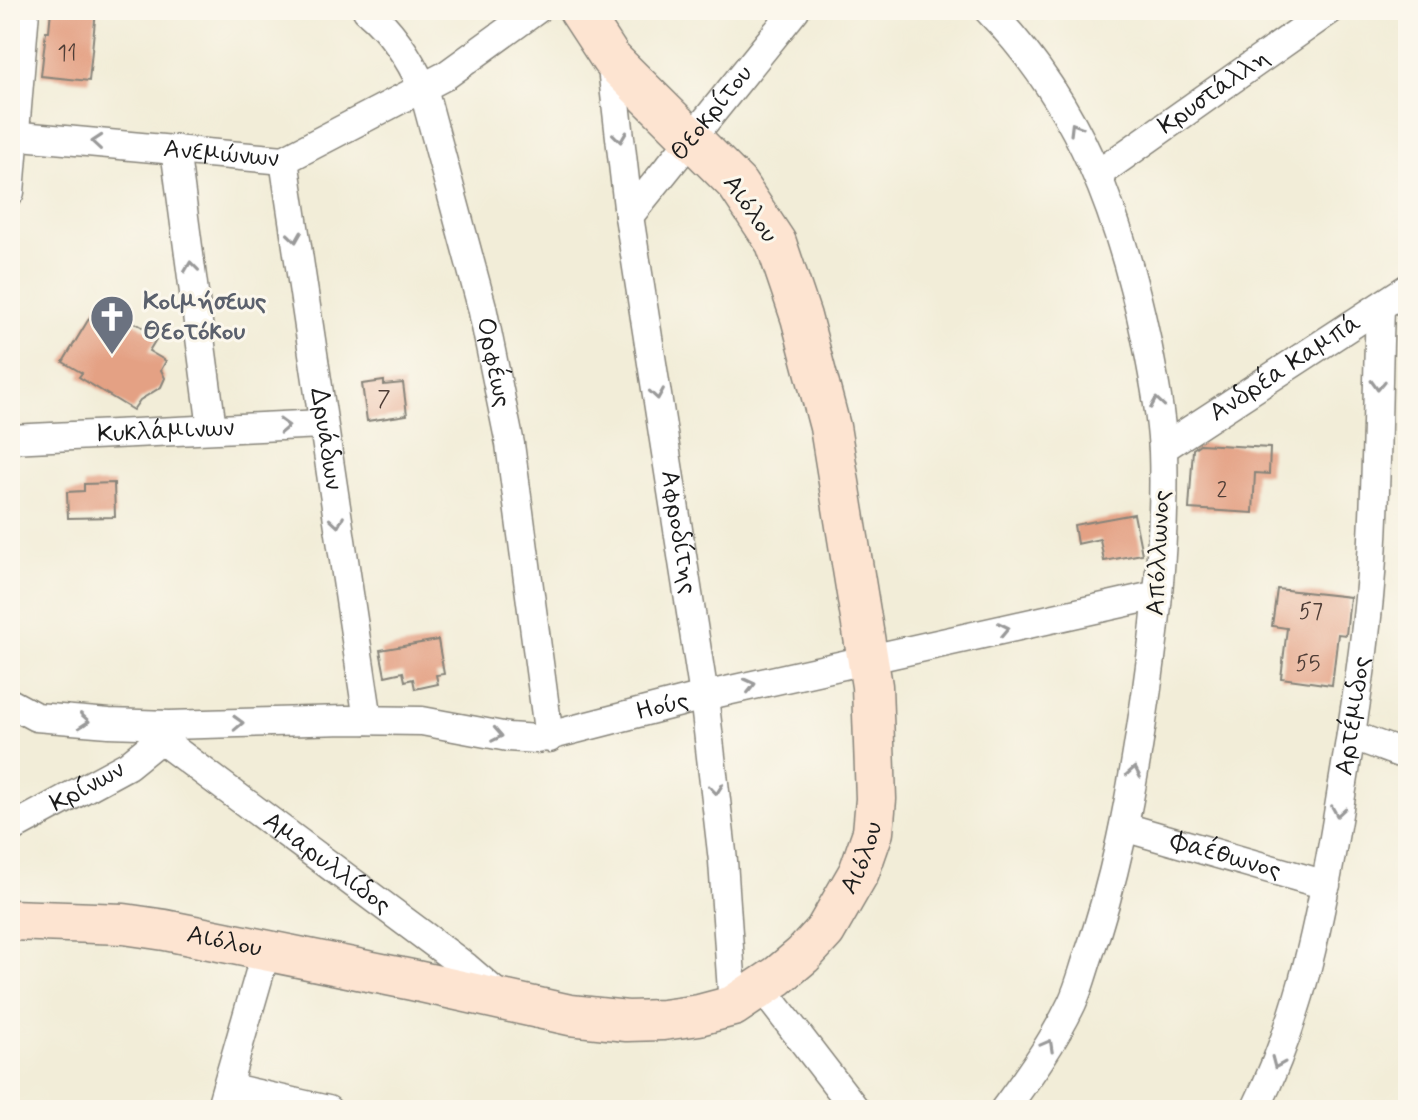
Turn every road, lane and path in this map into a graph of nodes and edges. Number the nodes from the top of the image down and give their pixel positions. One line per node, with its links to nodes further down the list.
1 (25, 10): 10 (street)
2 (367, 10): 9 (street, Ορφέως)
3 (536, 10): 9 (street, Ανεμώνων)
4 (579, 10): 8 (street, Αιόλου)
5 (795, 10): 11 (street, Θεοκρίτου)
6 (988, 10): 14 (street, Απόλλωνος, one-way to 6)
7 (1330, 10): 14 (street, Κρυστάλλη)
8 (611, 59): 11 (street, Αιόλου); 16 (street, Αφροδίτης, one-way to 16)
9 (423, 88): 13 (street, Ανεμώνων); 30 (street, Ορφέως)
10 (12, 135): 12 (street, Ανεμώνων, one-way to 10); 15 (street)
11 (692, 139): 16 (street, Θεοκρίτου); 24 (street, Αιόλου)
12 (175, 149): 13 (street, Ανεμώνων); 20 (street, one-way to 12)
13 (284, 160): 19 (street, Δρυάδων, one-way to 19)
14 (1098, 174): 22 (street, Απόλλωνος, one-way to 14)
15 (10, 192)
16 (629, 216): 25 (street, Αφροδίτης, one-way to 25)
17 (1408, 288): 18 (street, Ανδρέα Καμπά)
18 (1380, 307): 22 (street, Ανδρέα Καμπά); 29 (street, Αρτέμιδος, one-way to 29)
19 (322, 424): 20 (street, Κυκλάμινων, one-way to 19); 27 (street, Δρυάδων, one-way to 27)
20 (212, 428): 21 (street, Κυκλάμινων)
21 (10, 439)
22 (1163, 448): 23 (street, Απόλλωνος)
23 (1158, 595): 24 (street, Ηούς, one-way to 23); 32 (street, Απόλλωνος, one-way to 23)
24 (866, 659): 25 (street, Ηούς, one-way to 24); 37 (street, Αιόλου)
25 (704, 696): 30 (street, Ηούς); 37 (street, Αφροδίτης, one-way to 37)
26 (10, 703): 28 (street, Ηούς, one-way to 28)
27 (368, 720): 28 (street, Ηούς, one-way to 27); 30 (street, Ηούς, one-way to 30)
28 (160, 732): 33 (street, Κρίνων); 38 (street, Αμαρυλλίδος)
29 (1351, 735): 31 (street); 34 (street, Αρτέμιδος, one-way to 34)
30 (549, 738)
31 (1408, 756)
32 (1124, 827): 34 (street, Φαέθωνος); 42 (street, Απόλλωνος, one-way to 32)
33 (10, 829)
34 (1326, 885): 43 (street, Αρτέμιδος, one-way to 43)
35 (10, 920): 36 (street, Αιόλου)
36 (266, 951): 38 (street, Αιόλου); 39 (street)
37 (747, 997): 38 (street, Αιόλου); 41 (street)
38 (504, 1000)
39 (223, 1099): 40 (street)
40 (328, 1110)
41 (856, 1110)
42 (1004, 1110)
43 (1255, 1110)

